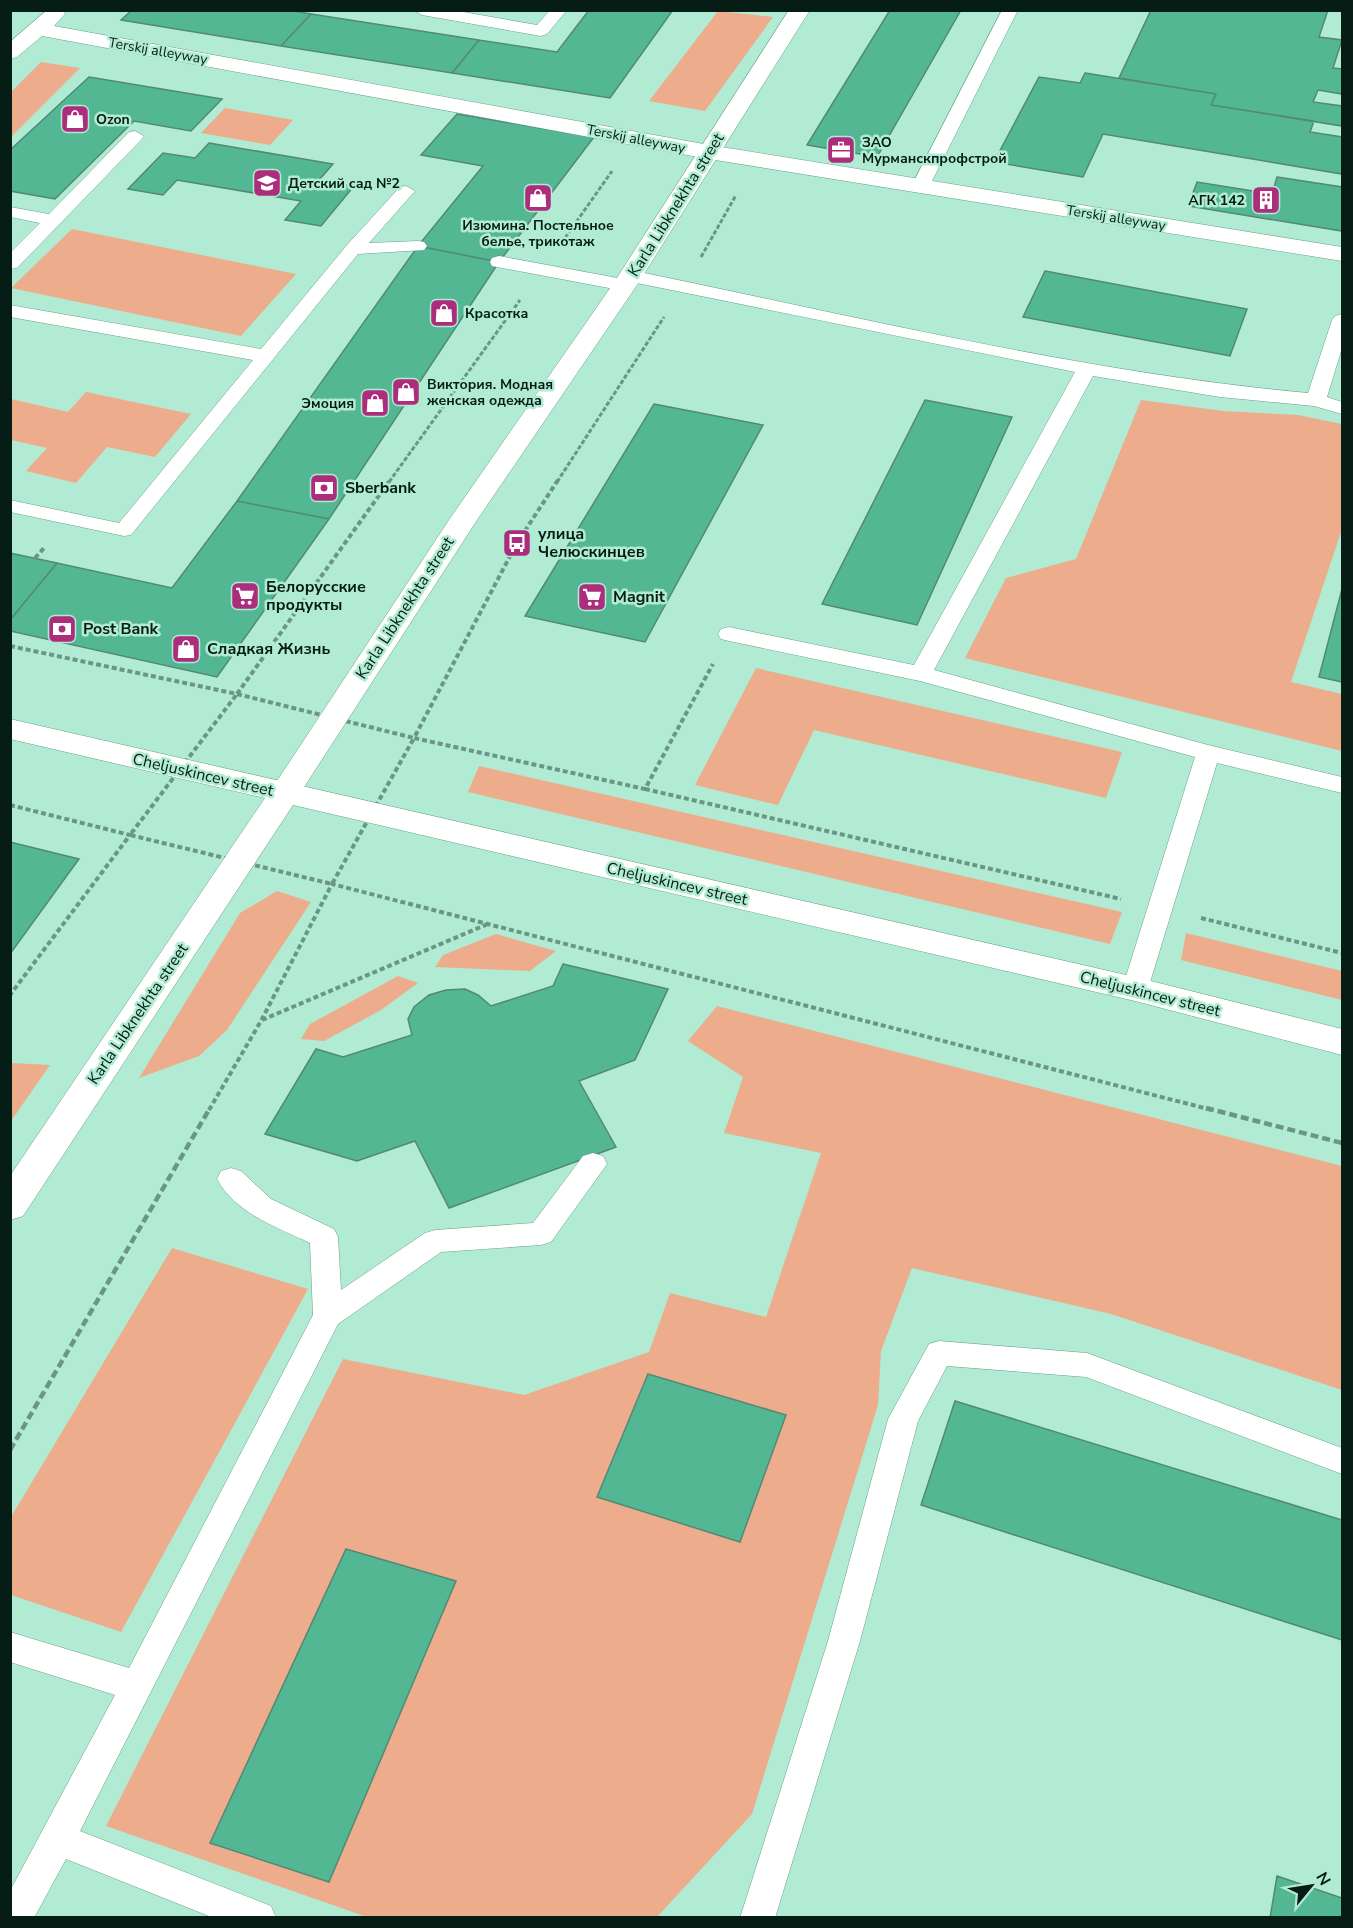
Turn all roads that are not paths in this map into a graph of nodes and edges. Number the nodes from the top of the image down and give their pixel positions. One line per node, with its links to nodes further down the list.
1 (59, 10): 6 (street)
2 (422, 10): 3 (lane)
3 (559, 10)
4 (800, 10): 9 (street, Karla Libknekhta street)
5 (1010, 10): 10 (lane)
6 (38, 29): 7 (street); 9 (street, Terskij alleyway)
7 (10, 53)
8 (135, 135): 13 (lane)
9 (709, 152): 10 (street, Terskij alleyway); 19 (street, Karla Libknekhta street)
10 (920, 187): 16 (street, Terskij alleyway)
11 (405, 191): 15 (lane)
12 (10, 212): 13 (lane)
13 (55, 220): 18 (lane)
14 (418, 246): 15 (lane)
15 (353, 249): 22 (lane)
16 (1342, 254)
17 (499, 261): 19 (lane)
18 (10, 264)
19 (627, 280): 23 (lane); 32 (street, Karla Libknekhta street)
20 (10, 311): 22 (lane)
21 (1342, 320): 24 (lane)
22 (266, 356): 26 (lane)
23 (1087, 369): 24 (lane); 28 (lane)
24 (1316, 400): 25 (lane)
25 (1342, 408)
26 (10, 506)
27 (729, 634): 28 (lane)
28 (921, 674): 30 (lane)
29 (10, 729): 32 (street, Cheljuskincev street)
30 (1208, 753): 31 (lane); 33 (lane)
31 (1342, 785)
32 (284, 794): 33 (street, Cheljuskincev street); 37 (street, Karla Libknekhta street)
33 (1136, 989): 34 (street, Cheljuskincev street)
34 (1342, 1042)
35 (593, 1164): 38 (lane)
36 (231, 1179): 38 (lane)
37 (10, 1206)
38 (328, 1315): 41 (lane)
39 (1342, 1461): 45 (lane)
40 (10, 1647): 41 (lane)
41 (137, 1686): 42 (lane)
42 (58, 1839): 43 (lane); 44 (lane)
43 (15, 1917)
44 (259, 1917)
45 (757, 1917)

